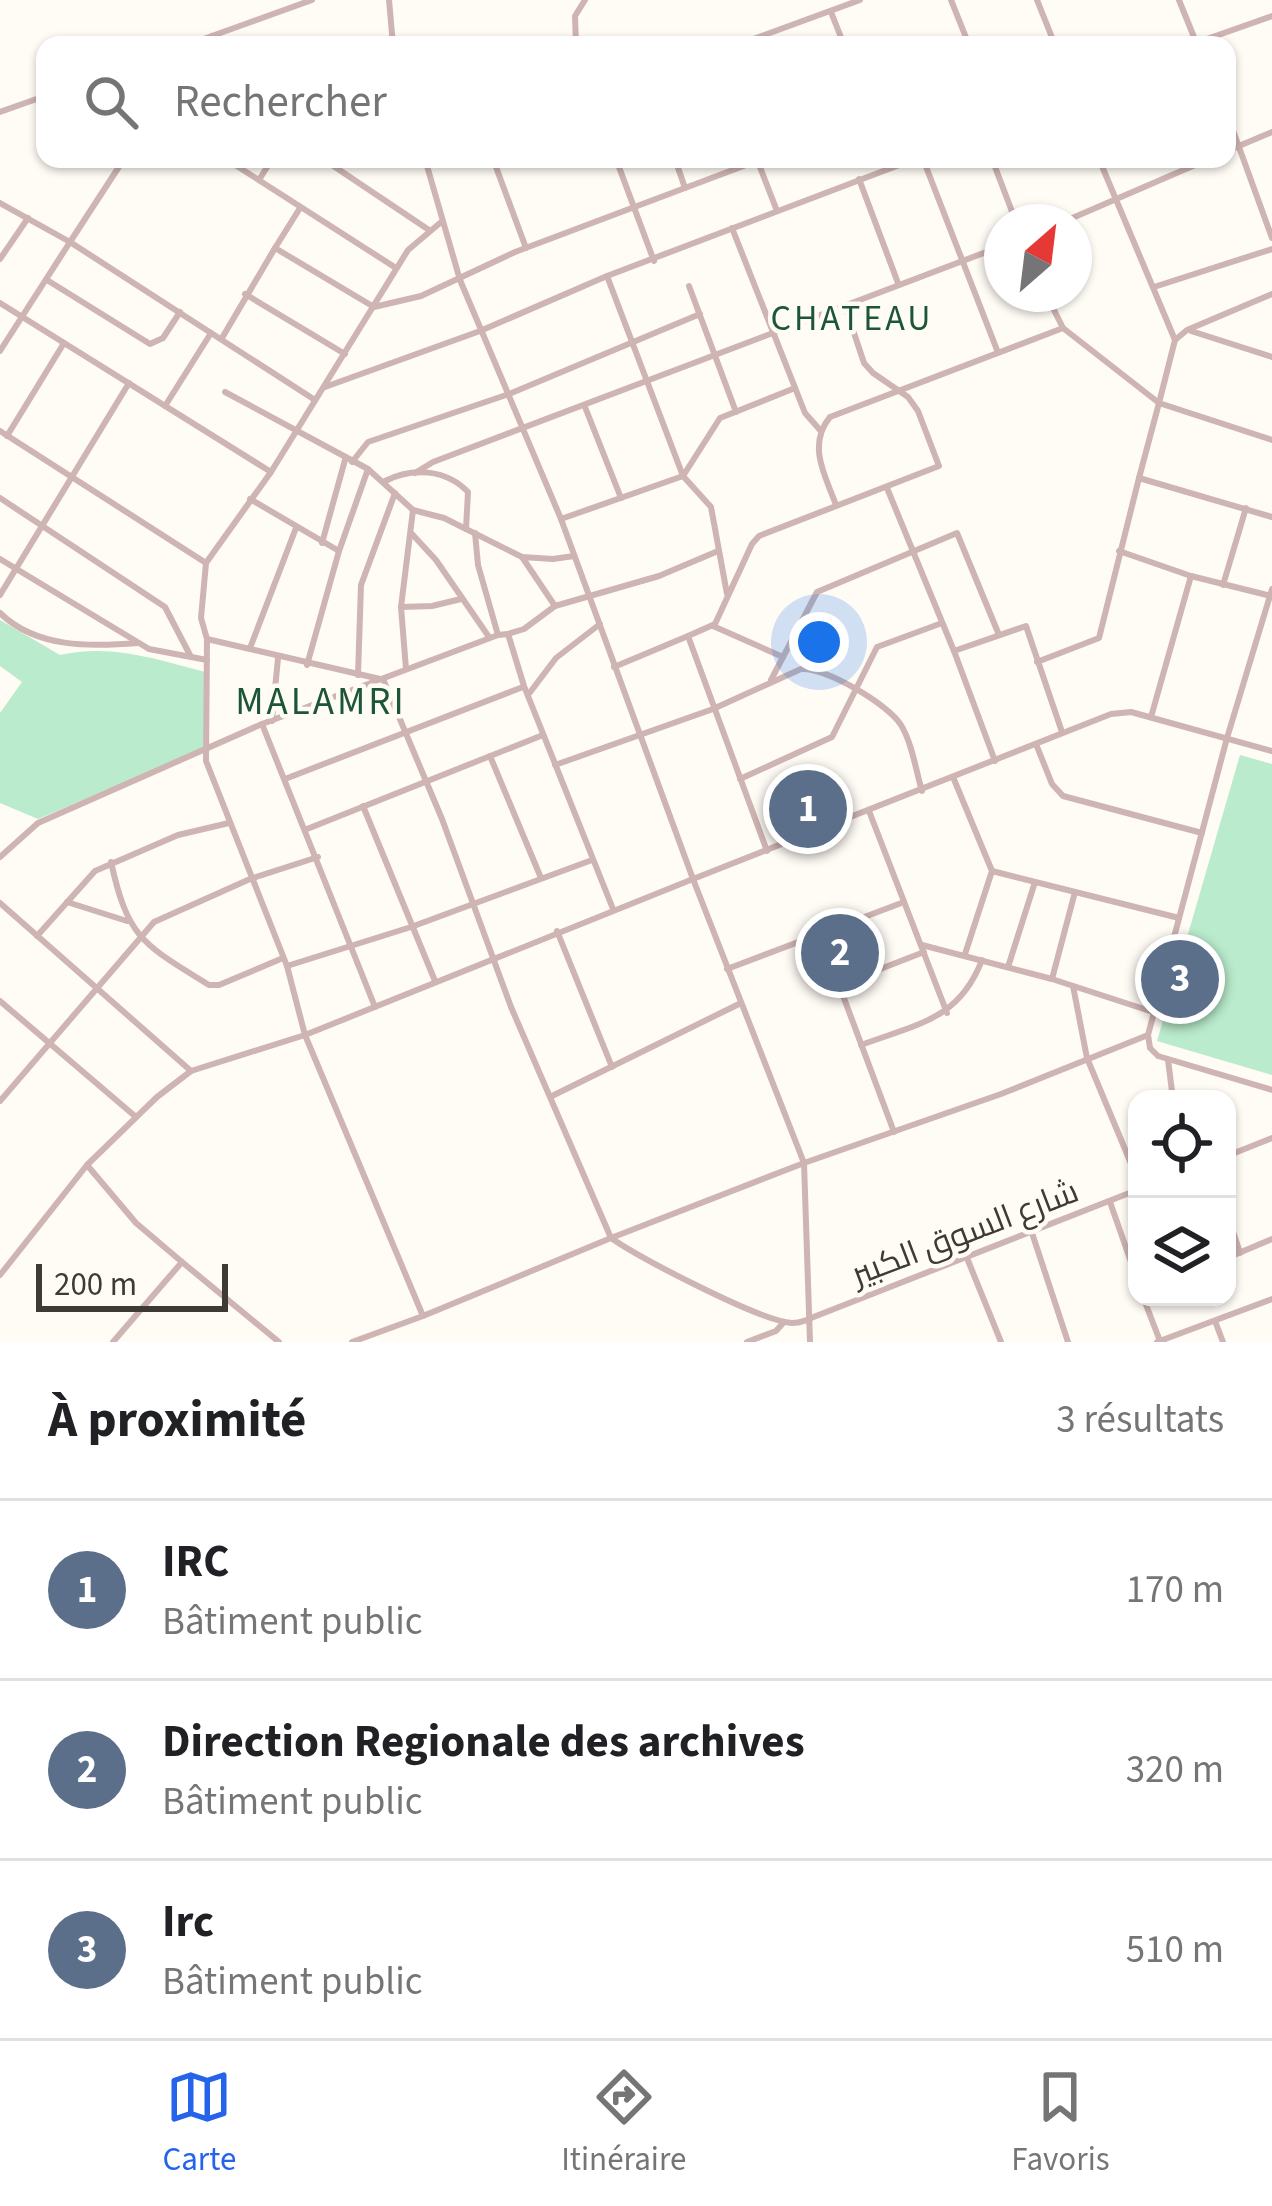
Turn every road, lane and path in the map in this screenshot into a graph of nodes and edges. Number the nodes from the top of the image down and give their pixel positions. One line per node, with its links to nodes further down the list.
1 (312, 0): 10 (street)
2 (389, 0): 11 (street)
3 (585, 0): 12 (street)
4 (860, 0): 8 (street)
5 (951, 0): 15 (street)
6 (1037, 0): 16 (street)
7 (1179, 0): 17 (street)
8 (831, 12): 13 (street); 14 (street)
9 (1272, 16): 18 (street)
10 (212, 36)
11 (392, 36)
12 (575, 36)
13 (762, 36)
14 (840, 36)
15 (965, 36)
16 (1051, 36)
17 (1192, 36)
18 (1217, 36)
19 (36, 99): 20 (street)
20 (0, 112)
21 (1272, 132): 23 (street)
22 (1236, 135): 23 (street)
23 (1240, 145): 24 (street); 54 (street)
24 (1236, 147)
25 (118, 168): 55 (street)
26 (240, 168): 41 (street)
27 (266, 168): 41 (street)
28 (337, 168): 53 (street)
29 (426, 168): 51 (street)
30 (496, 168): 57 (street)
31 (619, 168): 47 (street)
32 (678, 168): 42 (street)
33 (737, 168): 42 (street)
34 (761, 168): 49 (street)
35 (880, 168): 40 (street)
36 (923, 168): 61 (street)
37 (995, 168): 45 (street)
38 (1103, 168): 43 (street)
39 (1188, 168): 43 (street)
40 (859, 179): 49 (street); 67 (street)
41 (259, 180): 46 (street)
42 (686, 188): 47 (street)
43 (1115, 200): 48 (street); 69 (street)
44 (0, 203): 50 (street)
45 (1009, 204)
46 (300, 208): 56 (street); 63 (street)
47 (634, 208): 57 (street); 62 (street)
48 (1092, 210)
49 (778, 212): 52 (street)
50 (28, 218): 55 (street); 60 (street)
51 (442, 223): 53 (street); 66 (street)
52 (732, 228): 62 (street); 83 (street)
53 (430, 230): 63 (street)
54 (1272, 238)
55 (70, 242): 65 (street); 76 (street)
56 (275, 248): 70 (street); 74 (street)
57 (526, 248): 66 (street)
58 (1272, 249): 69 (street)
59 (984, 252): 61 (street)
60 (0, 259)
61 (964, 259): 67 (street); 88 (street)
62 (654, 261): 64 (street)
63 (396, 268): 74 (street)
64 (607, 276): 81 (street); 87 (street)
65 (47, 280): 76 (street); 78 (street)
66 (460, 280): 74 (street); 81 (street)
67 (898, 284): 73 (street)
68 (689, 286): 77 (street)
69 (1154, 287): 85 (street)
70 (245, 294): 84 (street); 90 (street)
71 (1272, 294): 80 (street)
72 (0, 303): 78 (street)
73 (845, 306): 83 (street); 97 (street)
74 (374, 307): 90 (street)
75 (1055, 312): 79 (street)
76 (180, 313): 82 (street)
77 (700, 314): 87 (street); 91 (street)
78 (23, 317): 86 (street); 89 (street)
79 (1063, 328): 88 (street); 101 (street)
80 (1187, 330): 85 (street); 92 (street)
81 (480, 331): 95 (street); 99 (street)
82 (212, 333): 84 (street); 102 (street)
83 (774, 333): 91 (street); 96 (street)
84 (222, 340): 100 (street)
85 (1175, 340): 101 (street)
86 (64, 343): 93 (street); 108 (street)
87 (633, 343): 94 (street); 99 (street)
88 (997, 350): 97 (street)
89 (0, 351)
90 (345, 354): 95 (street)
91 (717, 355): 94 (street); 104 (street)
92 (1272, 357)
93 (129, 383): 102 (street); 115 (street)
94 (647, 384): 103 (street); 114 (street)
95 (323, 388): 100 (street)
96 (795, 388): 104 (street); 106 (street)
97 (897, 389): 106 (street); 118 (street)
98 (225, 392): 107 (street)
99 (509, 394): 105 (street); 110 (street)
100 (315, 400): 107 (street)
101 (1159, 403): 109 (street); 116 (street)
102 (165, 406): 112 (street)
103 (585, 407): 105 (street); 121 (street)
104 (736, 412): 114 (street)
105 (525, 430): 113 (street); 127 (street)
106 (820, 430): 123 (street)
107 (296, 432): 110 (street); 112 (street)
108 (4, 433): 115 (street)
109 (1272, 440)
110 (349, 460): 111 (street); 133 (street)
111 (368, 469): 117 (street); 136 (street)
112 (271, 472): 122 (street)
113 (415, 472): 117 (street); 130 (street)
114 (683, 476): 121 (street); 134 (street)
115 (75, 477): 128 (street); 141 (street)
116 (1139, 478): 124 (street); 137 (street)
117 (385, 481): 119 (street)
118 (887, 488): 123 (street); 135 (street)
119 (395, 493): 125 (street); 172 (street)
120 (0, 498): 128 (street)
121 (621, 498): 127 (street)
122 (250, 499): 129 (street); 141 (street)
123 (836, 505): 148 (street)
124 (1246, 508): 126 (street); 144 (street)
125 (413, 510): 130 (street); 132 (street)
126 (1272, 517)
127 (562, 519): 138 (street)
128 (44, 525): 142 (street); 164 (street)
129 (296, 528): 133 (street); 162 (street)
130 (466, 529): 131 (street)
131 (475, 533): 139 (street); 159 (street)
132 (412, 534): 149 (street); 151 (street)
133 (322, 543): 136 (street)
134 (718, 550): 146 (street); 148 (street)
135 (912, 550): 153 (street); 157 (street); 165 (street)
136 (339, 551): 169 (street)
137 (1119, 551): 143 (street); 168 (street)
138 (574, 556): 139 (street); 146 (street)
139 (522, 557): 150 (street)
140 (0, 560): 142 (street)
141 (206, 563): 160 (street)
142 (17, 571): 147 (street); 161 (street)
143 (1191, 576): 144 (street); 178 (street)
144 (1223, 585): 145 (street)
145 (1271, 594): 185 (street)
146 (590, 595): 150 (street); 154 (street)
147 (0, 596)
148 (728, 597): 155 (street)
149 (460, 599): 151 (street); 159 (street)
150 (555, 606): 156 (street)
151 (401, 608): 171 (street)
152 (0, 613): 161 (street)
153 (943, 623): 163 (street); 175 (street)
154 (601, 624): 170 (street); 176 (street)
155 (713, 626): 158 (street); 165 (street)
156 (508, 634): 159 (street); 176 (street)
157 (999, 635): 163 (street); 168 (street)
158 (688, 636): 170 (street); 177 (street)
159 (494, 637): 171 (street)
160 (207, 639): 162 (street); 167 (street)
161 (139, 643): 164 (street)
162 (250, 648): 166 (street)
163 (954, 651): 190 (street)
164 (190, 657): 167 (street)
165 (783, 657): 174 (street)
166 (278, 658): 169 (street); 179 (street)
167 (207, 660): 188 (street)
168 (1037, 662): 181 (street)
169 (307, 665): 172 (street)
170 (613, 668): 184 (street)
171 (406, 669): 173 (street)
172 (358, 675): 173 (street)
173 (383, 679): 179 (street); 182 (street)
174 (770, 683): 175 (street); 177 (street)
175 (856, 689): 194 (street); 196 (street)
176 (526, 691): 182 (street); 183 (street)
177 (713, 709): 184 (street); 194 (street)
178 (1151, 717): 181 (street); 185 (street)
179 (272, 721): 180 (street)
180 (262, 724): 188 (street); 193 (street)
181 (1062, 732): 186 (street)
182 (406, 734): 193 (street); 195 (street)
183 (543, 735): 189 (street); 191 (street)
184 (640, 737): 191 (street); 210 (street)
185 (1227, 738): 187 (street); 201 (street)
186 (1036, 744): 190 (street); 201 (street)
187 (1272, 751)
188 (205, 752): 199 (street); 204 (street)
189 (490, 755): 195 (street); 208 (street)
190 (995, 760): 192 (street)
191 (555, 765): 205 (street)
192 (953, 777): 196 (street); 207 (street)
193 (286, 778): 200 (street)
194 (740, 779): 202 (street)
195 (426, 781): 197 (street); 214 (street)
196 (922, 791): 198 (street)
197 (363, 806): 200 (street); 220 (street)
198 (869, 811): 202 (street); 215 (street)
199 (229, 823): 206 (street); 209 (street)
200 (307, 830): 203 (street)
201 (1202, 833): 218 (street)
202 (767, 851): 210 (street)
203 (318, 856): 209 (street); 225 (street)
204 (0, 857)
205 (592, 860): 208 (street); 217 (street)
206 (111, 862): 213 (street); 219 (street)
207 (992, 871): 211 (street); 227 (street)
208 (541, 878): 214 (street)
209 (250, 879): 224 (street); 230 (street)
210 (693, 879): 217 (street); 232 (street)
211 (1035, 882): 212 (street); 231 (street)
212 (1076, 892): 218 (street); 233 (street)
213 (68, 902): 219 (street); 223 (street)
214 (473, 902): 220 (street); 228 (street)
215 (905, 902): 222 (street); 226 (street)
216 (0, 903): 223 (street)
217 (613, 909): 221 (street)
218 (1179, 918): 242 (street)
219 (127, 921): 224 (street)
220 (411, 927): 225 (street); 234 (street)
221 (557, 931): 228 (street); 249 (street)
222 (820, 934): 232 (street); 235 (street)
223 (37, 936): 236 (street)
224 (138, 937): 230 (street); 236 (street)
225 (353, 944): 230 (street); 240 (street)
226 (923, 948): 227 (street); 235 (street); 241 (street)
227 (965, 955): 229 (street)
228 (492, 957): 234 (street); 254 (street)
229 (982, 960): 231 (street); 241 (street)
230 (285, 962): 243 (street)
231 (1008, 967): 233 (street)
232 (728, 969): 239 (street)
233 (1052, 980): 237 (street)
234 (436, 982): 240 (street)
235 (839, 985): 246 (street)
236 (97, 986): 245 (street); 250 (street)
237 (1073, 986): 242 (street); 247 (street)
238 (0, 1001): 245 (street)
239 (741, 1003): 249 (street); 260 (street)
240 (376, 1007): 243 (street)
241 (947, 1012): 246 (street)
242 (1153, 1012): 244 (street)
243 (305, 1035): 250 (street); 276 (street)
244 (1148, 1035): 247 (street); 248 (street)
245 (50, 1042): 253 (street); 255 (street)
246 (862, 1045): 256 (street)
247 (1087, 1058): 256 (street); 259 (street)
248 (1168, 1060): 251 (street); 252 (street)
249 (612, 1068): 254 (street)
250 (191, 1071): 255 (street)
251 (1172, 1090)
252 (1272, 1090)
253 (2, 1096)
254 (552, 1096): 265 (street)
255 (136, 1117): 261 (street)
256 (894, 1132): 260 (street)
257 (1272, 1138): 258 (street)
258 (1236, 1152)
259 (1128, 1156)
260 (804, 1163): 265 (street); 277 (street)
261 (87, 1165): 272 (street); 273 (street)
262 (1128, 1194): 263 (street, شارع السوق الكبير)
263 (1109, 1202): 264 (street, شارع السوق الكبير); 270 (street)
264 (1032, 1234): 271 (street, شارع السوق الكبير); 288 (street)
265 (611, 1238): 276 (street); 279 (street)
266 (1272, 1239): 268 (street)
267 (1236, 1240): 268 (street)
268 (1240, 1252): 269 (street)
269 (1236, 1254)
270 (1128, 1255)
271 (967, 1258): 277 (street, شارع السوق الكبير); 280 (street)
272 (182, 1262): 282 (street); 283 (street)
273 (0, 1275)
274 (1272, 1299): 278 (street)
275 (1146, 1306): 281 (street)
276 (423, 1316): 284 (street)
277 (811, 1319): 279 (street, شارع السوق الكبير); 286 (street)
278 (1215, 1321): 281 (street); 289 (street)
279 (784, 1322): 285 (street)
280 (1000, 1339): 287 (street)
281 (1158, 1341)
282 (112, 1342)
283 (279, 1342)
284 (352, 1342)
285 (747, 1342)
286 (810, 1342)
287 (984, 1342)
288 (1068, 1342)
289 (1223, 1342)

